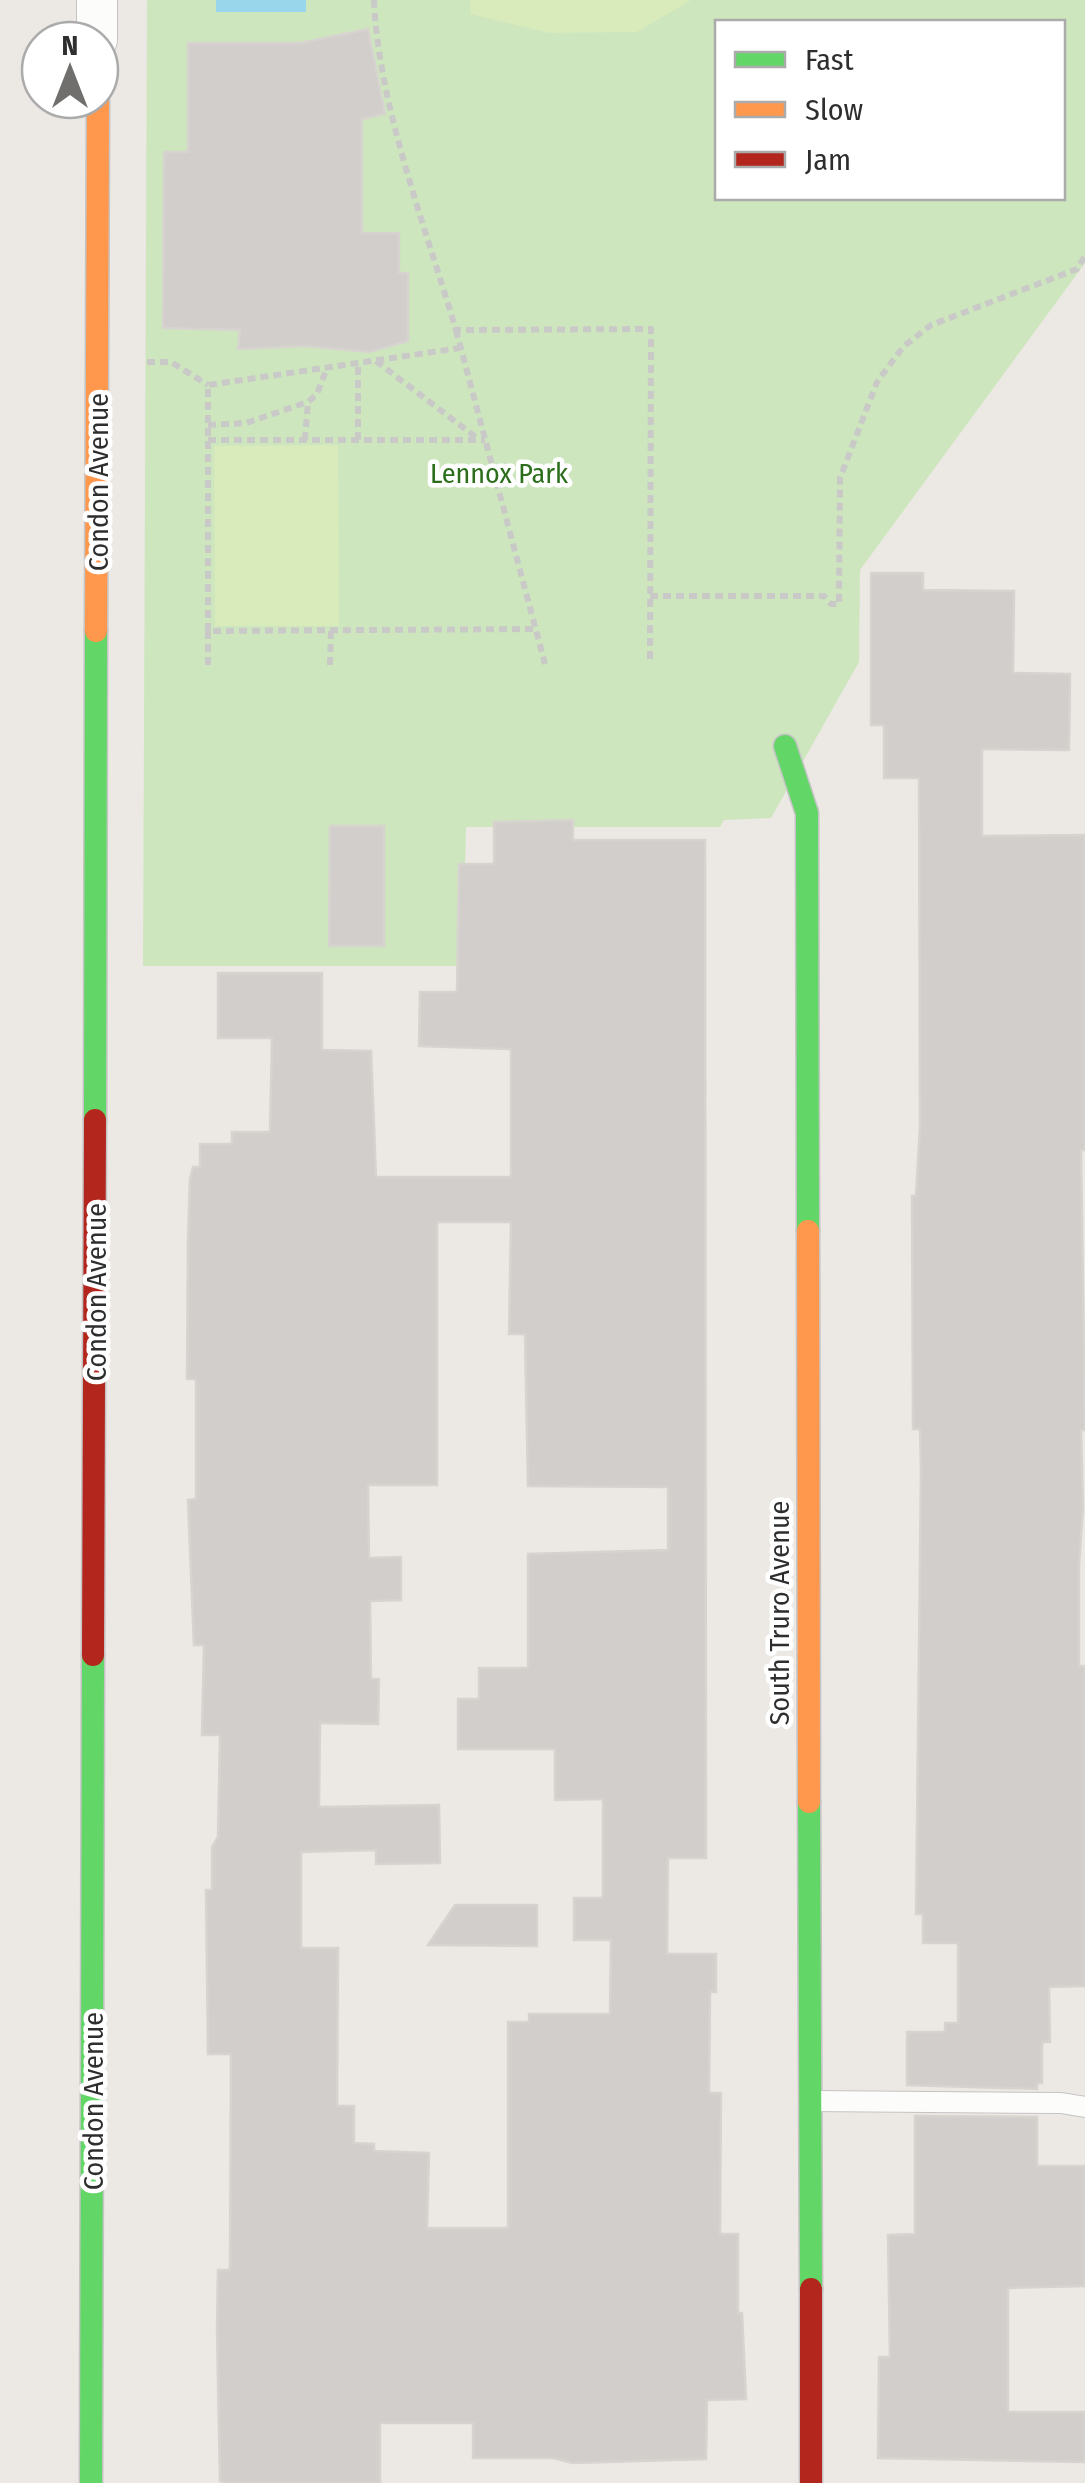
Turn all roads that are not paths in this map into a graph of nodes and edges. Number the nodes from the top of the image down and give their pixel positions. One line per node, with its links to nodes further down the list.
1 (98, 120): 5 (street, Condon Avenue)
2 (785, 746): 3 (street, South Truro Avenue)
3 (809, 2101): 4 (lane); 6 (street, South Truro Avenue)
4 (1085, 2107)
5 (91, 2483)
6 (811, 2483)

